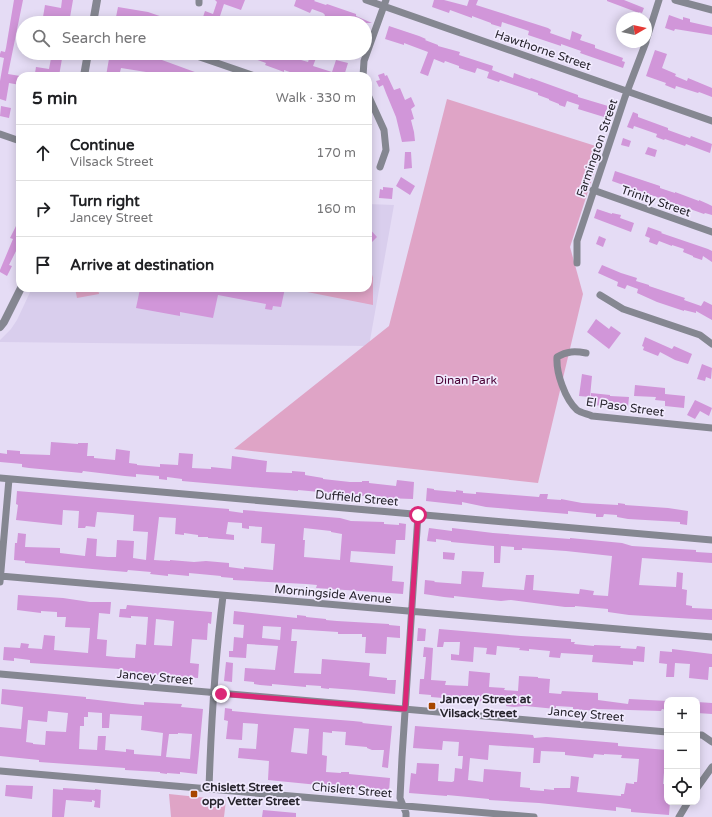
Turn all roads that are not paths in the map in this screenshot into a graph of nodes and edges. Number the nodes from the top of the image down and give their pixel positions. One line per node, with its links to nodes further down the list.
1 (97, 0): 7 (street)
2 (366, 0): 5 (street, Hawthorne Street)
3 (659, 0): 8 (street, Farmington Street)
4 (675, 0): 6 (street)
5 (385, 3): 9 (street); 17 (street, Hawthorne Street)
6 (712, 10)
7 (94, 16)
8 (652, 23)
9 (372, 39)
10 (644, 48): 17 (street, Farmington Street)
11 (87, 60): 14 (street)
12 (208, 60): 15 (street)
13 (364, 60): 16 (street)
14 (85, 72)
15 (243, 72)
16 (363, 72)
17 (627, 92): 19 (street, Hawthorne Street); 23 (street, Farmington Street)
18 (372, 104): 22 (street)
19 (712, 121)
20 (0, 134): 21 (street)
21 (16, 140)
22 (380, 167)
23 (593, 190): 24 (street, Trinity Street); 25 (street, Farmington Street)
24 (712, 232)
25 (577, 262)
26 (19, 292): 28 (street)
27 (600, 295): 29 (street)
28 (0, 327)
29 (712, 344)
30 (586, 353): 31 (street, El Paso Street)
31 (712, 428)
32 (0, 478): 33 (street, Duffield Street)
33 (9, 479): 34 (street, Duffield Street); 36 (street)
34 (418, 515): 35 (street, Duffield Street); 39 (street)
35 (712, 540)
36 (0, 576): 37 (street); 38 (street, Morningside Avenue)
37 (0, 582)
38 (223, 596): 39 (street, Morningside Avenue); 42 (street)
39 (411, 611): 40 (street, Morningside Avenue); 43 (street)
40 (712, 637)
41 (0, 674): 42 (street, Jancey Street)
42 (214, 693): 43 (street, Jancey Street); 50 (street)
43 (405, 709): 44 (street, Jancey Street); 52 (street)
44 (664, 732)
45 (700, 735): 46 (street)
46 (712, 742)
47 (712, 768): 49 (street)
48 (0, 771): 50 (street, Chislett Street)
49 (700, 784)
50 (209, 789): 52 (street, Chislett Street)
51 (686, 805): 55 (street)
52 (403, 806): 53 (street); 54 (street, Chislett Street)
53 (406, 817)
54 (534, 817)
55 (679, 817)

